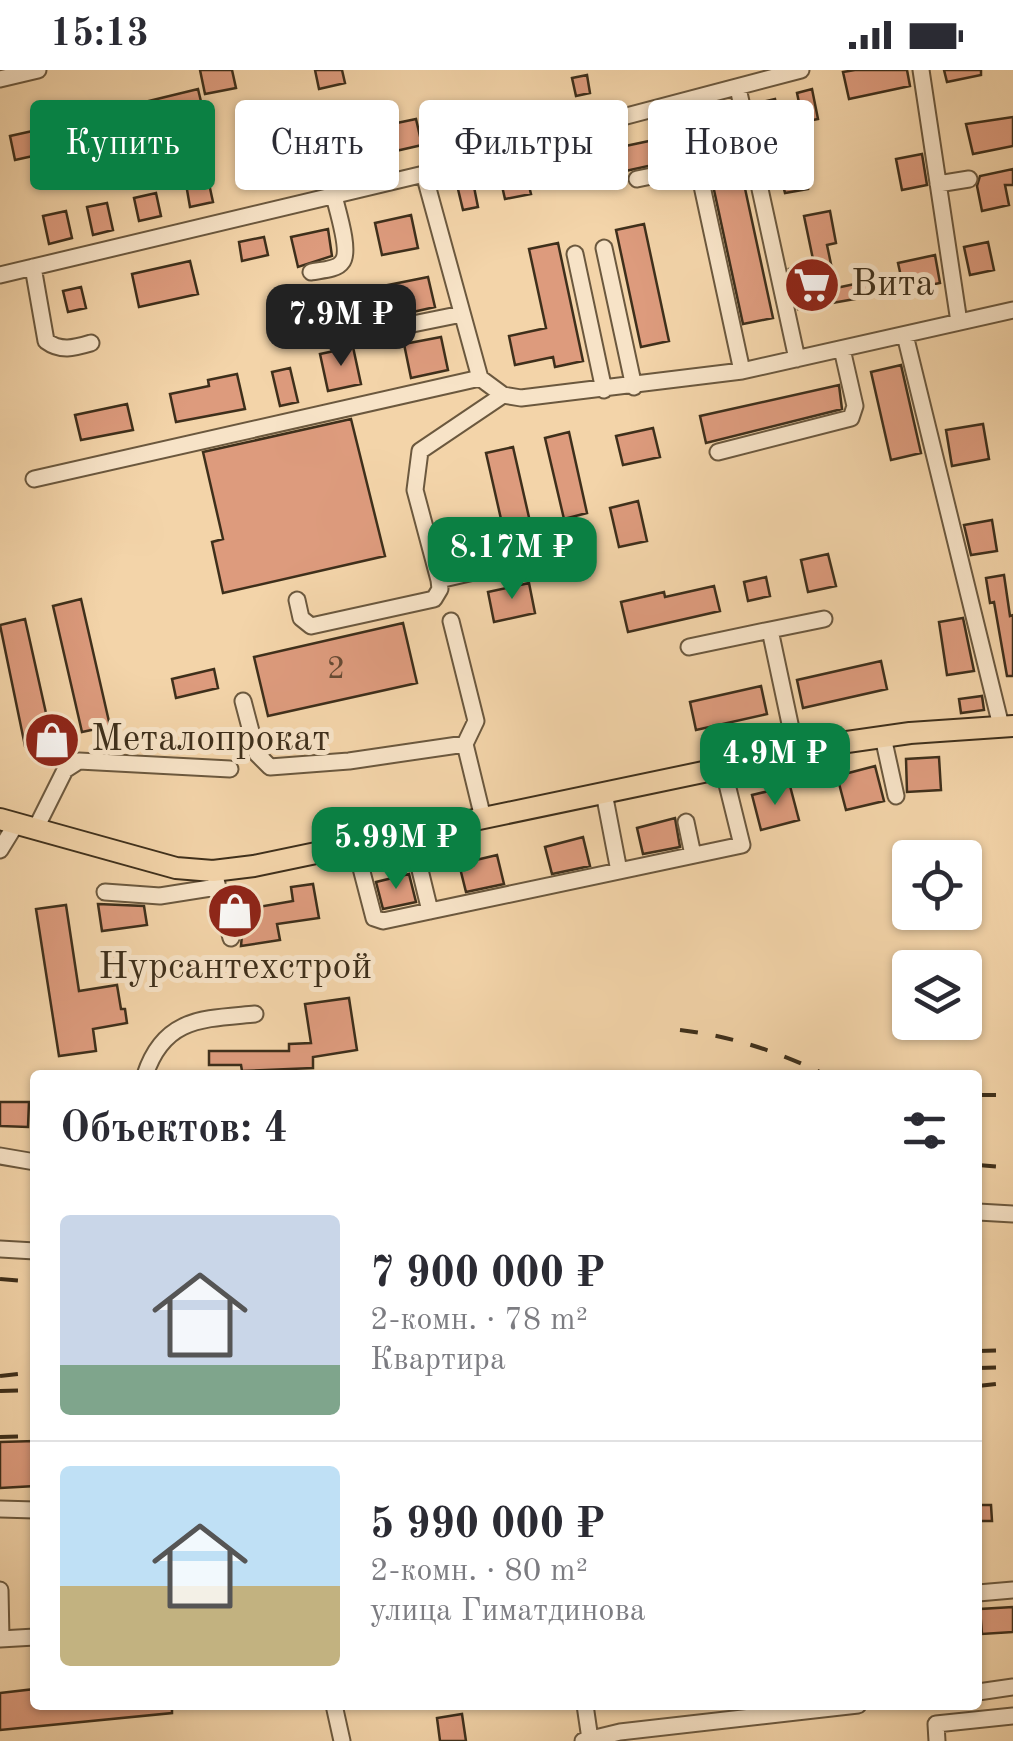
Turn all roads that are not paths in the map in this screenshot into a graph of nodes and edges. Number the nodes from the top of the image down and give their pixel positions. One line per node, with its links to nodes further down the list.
1 (38, 70): 4 (street)
2 (801, 70): 5 (street)
3 (921, 70): 12 (street)
4 (0, 78)
5 (738, 88): 6 (street); 7 (street)
6 (741, 100)
7 (628, 116)
8 (419, 175): 16 (street)
9 (648, 177): 10 (street)
10 (638, 179)
11 (969, 180): 12 (street)
12 (938, 184): 25 (street)
13 (428, 190): 23 (street)
14 (703, 190): 30 (street)
15 (761, 190): 29 (street)
16 (334, 196): 19 (street); 20 (street)
17 (604, 248): 32 (street)
18 (575, 254): 33 (street)
19 (33, 267): 21 (street); 27 (street)
20 (310, 272)
21 (0, 275)
22 (1013, 310): 25 (street)
23 (462, 314): 24 (street); 31 (street)
24 (380, 317)
25 (959, 322): 26 (street)
26 (905, 334): 28 (street); 45 (street)
27 (91, 343)
28 (842, 348): 29 (street); 35 (street)
29 (797, 359): 30 (street)
30 (742, 371): 32 (street)
31 (480, 378): 34 (street); 36 (street)
32 (634, 386): 33 (street)
33 (604, 390): 34 (street)
34 (503, 395): 38 (street)
35 (718, 452)
36 (34, 479)
37 (500, 566): 38 (street)
38 (439, 580): 39 (street)
39 (297, 600)
40 (824, 619): 42 (street)
41 (451, 622): 47 (street)
42 (770, 630): 43 (street); 48 (street)
43 (689, 648)
44 (243, 701): 47 (street)
45 (1007, 726): 46 (main road)
46 (884, 737): 48 (main road); 52 (street)
47 (466, 744): 53 (street)
48 (796, 752): 49 (main road)
49 (723, 768): 51 (main road); 59 (street)
50 (230, 769): 55 (street)
51 (604, 793): 53 (main road); 60 (street)
52 (896, 796)
53 (483, 818): 56 (main road)
54 (686, 822): 59 (street)
55 (17, 824): 58 (street); 61 (main road)
56 (411, 833): 57 (main road); 63 (street)
57 (354, 845): 61 (main road); 63 (street)
58 (0, 850)
59 (694, 855): 60 (street)
60 (619, 871): 63 (street)
61 (215, 879): 62 (street); 64 (street)
62 (105, 892)
63 (430, 911)
64 (230, 938)
65 (256, 1014): 66 (street)
66 (147, 1070)
67 (0, 1156): 68 (street)
68 (30, 1161)
69 (982, 1212): 70 (street)
70 (1013, 1214)
71 (0, 1249): 72 (street)
72 (30, 1251)
73 (0, 1509): 74 (street)
74 (30, 1510)
75 (0, 1590): 79 (street)
76 (1013, 1590): 77 (street)
77 (982, 1593)
78 (30, 1637): 79 (street)
79 (1, 1639)
80 (1013, 1688): 81 (street)
81 (982, 1692)
82 (335, 1710): 89 (street)
83 (585, 1710): 88 (street)
84 (821, 1710): 87 (street)
85 (1013, 1716): 86 (street)
86 (937, 1732)
87 (620, 1737): 88 (street)
88 (586, 1740)
89 (342, 1741)

